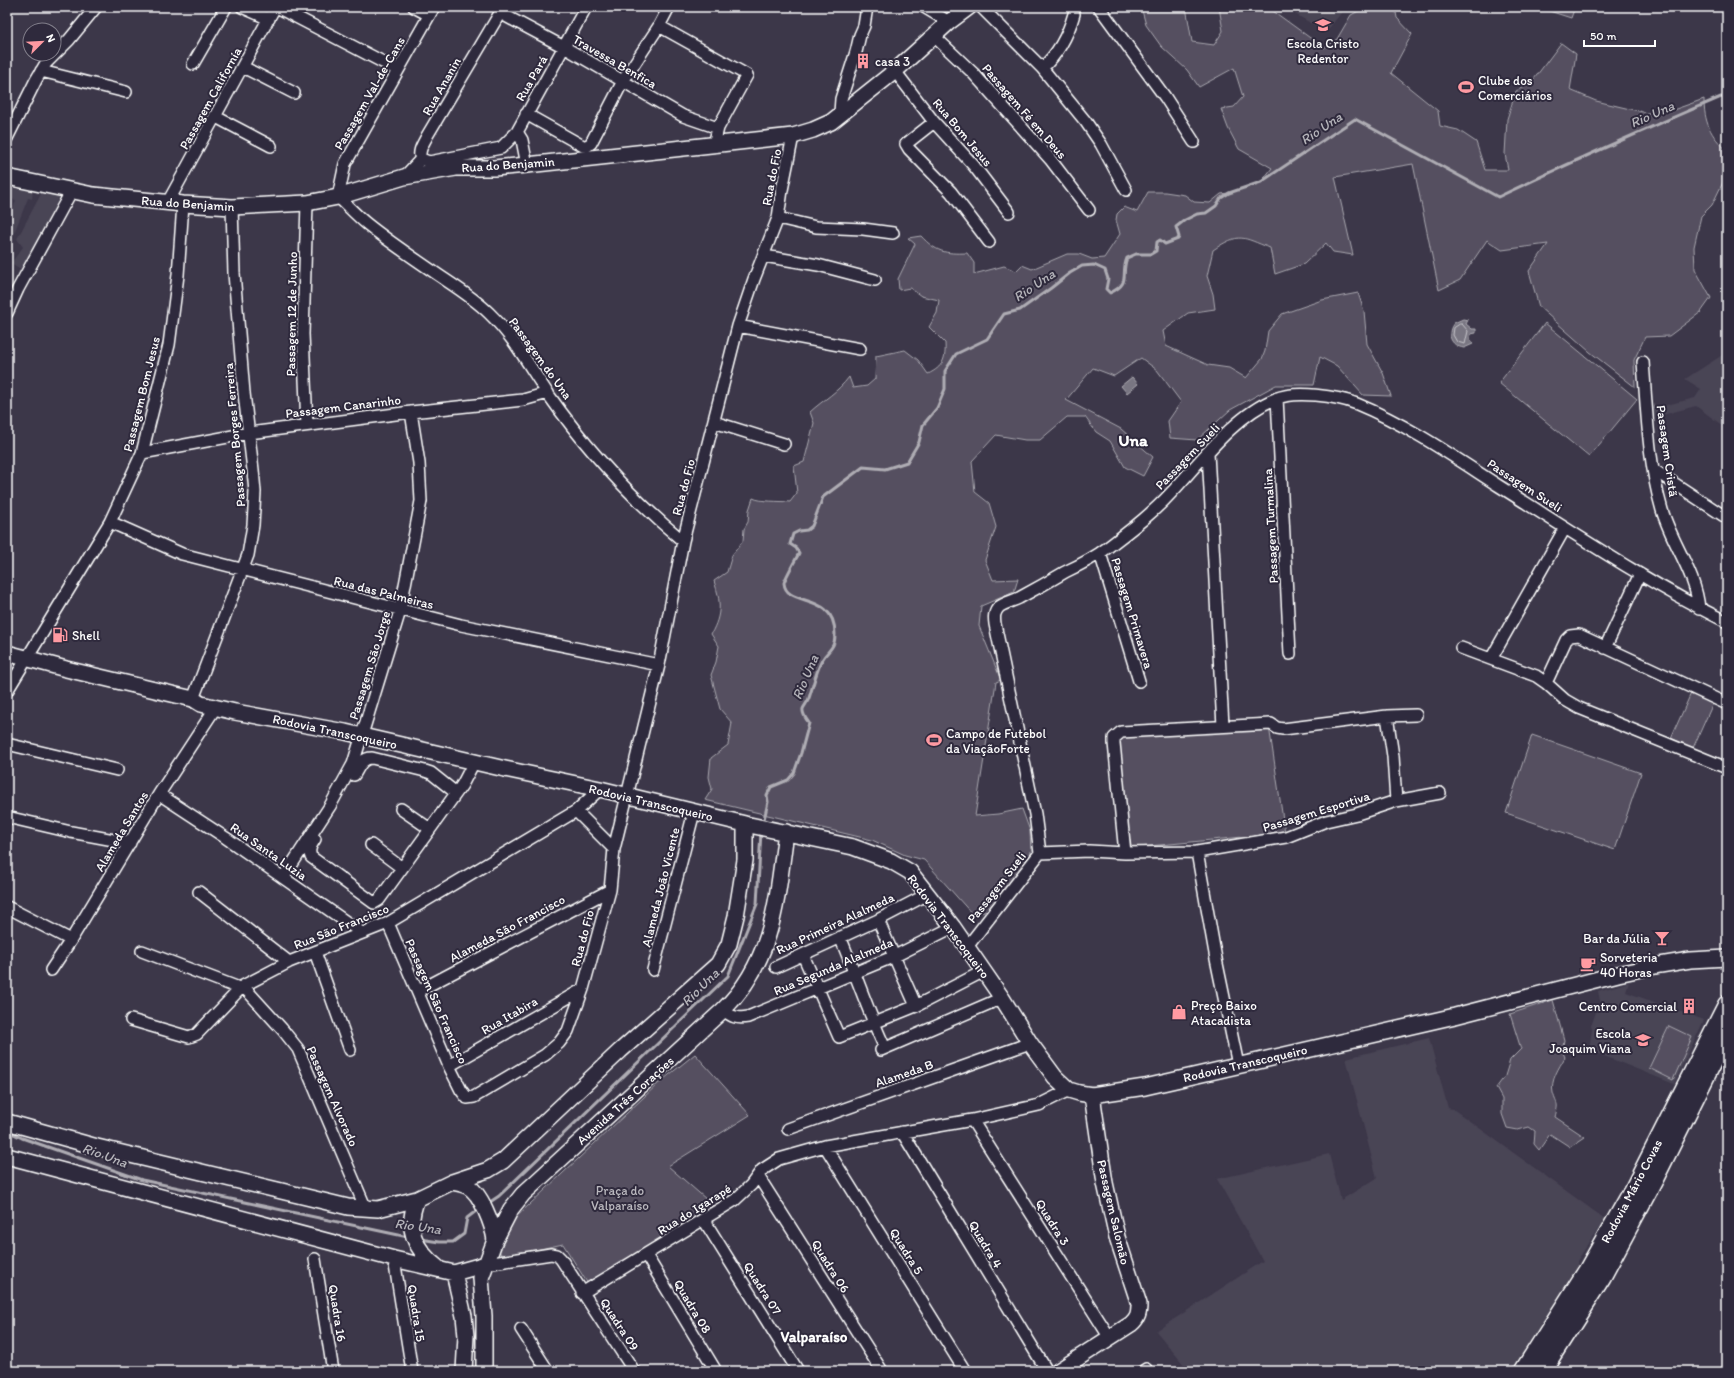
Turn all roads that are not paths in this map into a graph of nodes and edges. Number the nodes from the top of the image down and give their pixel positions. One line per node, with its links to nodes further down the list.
1 (96, 7): 26 (street)
2 (226, 7): 21 (street)
3 (242, 7): 16 (street)
4 (276, 7): 16 (street, Passagem Californía); 24 (street)
5 (414, 7): 14 (street)
6 (586, 7): 20 (street, Rua Pará)
7 (669, 7): 18 (street)
8 (867, 7): 32 (street)
9 (924, 7): 17 (street)
10 (969, 7): 17 (main road, Rua do Benjamin)
11 (981, 7): 23 (street)
12 (1099, 7): 38 (street)
13 (502, 10): 20 (street, Travessa Benfica); 41 (street, Rua Ananin)
14 (432, 11): 24 (street, Passagem Val-de-Cans)
15 (1074, 14): 23 (street)
16 (269, 19): 22 (street, Passagem Californía)
17 (949, 22): 19 (main road, Rua do Benjamin)
18 (659, 26): 27 (street); 34 (street)
19 (934, 36): 25 (main road, Rua do Benjamin); 52 (street, Passagem Fé em Deus)
20 (564, 47): 27 (street, Travessa Benfica); 30 (street, Rua Pará)
21 (193, 64)
22 (243, 67): 29 (street); 31 (street, Passagem Californía)
23 (1042, 68): 46 (street)
24 (398, 70): 47 (street, Passagem Val-de-Cans)
25 (895, 71): 32 (main road, Rua do Benjamin); 33 (street, Rua Bom Jesus)
26 (41, 72): 28 (street); 37 (street)
27 (623, 81): 30 (street); 34 (street, Travessa Benfica)
28 (126, 92)
29 (294, 93)
30 (526, 114): 35 (street, Rua Pará)
31 (216, 117): 40 (street); 48 (street, Passagem Californía)
32 (831, 121): 36 (main road, Rua do Benjamin)
33 (934, 122): 53 (street, Rua Bom Jesus); 56 (street)
34 (718, 128): 39 (street)
35 (517, 132): 41 (street, Rua Pará); 42 (street)
36 (793, 136): 39 (main road, Rua do Benjamin); 54 (street, Rua do Fio)
37 (7, 138)
38 (1194, 142)
39 (714, 145): 42 (main road, Rua do Benjamin)
40 (271, 146)
41 (421, 159): 44 (street)
42 (527, 164): 44 (main road, Rua do Benjamin)
43 (7, 177): 45 (main road, Rua do Benjamin)
44 (404, 177): 47 (main road, Rua do Benjamin)
45 (72, 190): 48 (main road, Rua do Benjamin); 59 (street)
46 (1126, 190)
47 (338, 197): 49 (main road, Rua do Benjamin); 63 (street, Passagem do Una)
48 (168, 202): 50 (main road, Rua do Benjamin)
49 (307, 203): 51 (main road, Rua do Benjamin); 67 (street, Passagem 12 de Junho)
50 (183, 204): 51 (main road, Rua do Benjamin); 70 (street, Passagem Bom Jesus)
51 (232, 207): 68 (street, Passagem Borges Ferreira)
52 (1089, 210)
53 (1009, 212)
54 (778, 218): 55 (street); 57 (street, Rua do Fio)
55 (892, 233)
56 (989, 242)
57 (764, 256): 58 (street); 60 (street, Rua do Fio)
58 (875, 280)
59 (7, 313)
60 (738, 326): 61 (street); 66 (street, Rua do Fio)
61 (860, 349)
62 (1643, 362): 72 (street, Passagem Cristã)
63 (548, 393): 65 (street, Passagem Canarinho); 76 (street, Passagem do Una)
64 (1277, 398): 71 (street, Passagem Sueli); 75 (street, Passagem Sueli); 86 (street, Passagem Turmalina)
65 (411, 412): 67 (street, Passagem Canarinho); 81 (street, Passagem São Jorge)
66 (714, 422): 69 (street); 76 (street, Rua do Fio)
67 (307, 425): 68 (street, Passagem Canarinho)
68 (249, 433): 70 (street, Passagem Canarinho); 78 (street, Passagem Borges Ferreira)
69 (784, 444)
70 (142, 453): 74 (street, Passagem Bom Jesus)
71 (1208, 453): 77 (street, Passagem Sueli); 98 (street)
72 (1654, 470): 73 (street); 80 (street, Passagem Cristã)
73 (1727, 518)
74 (110, 522): 78 (street, Rua das Palmeiras); 87 (street, Passagem Bom Jesus)
75 (1565, 528): 79 (street, Passagem Sueli); 88 (street)
76 (683, 541): 89 (street, Rua do Fio)
77 (1100, 553): 90 (street, Passagem Primavera); 121 (street, Passagem Sueli)
78 (242, 570): 81 (street, Rua das Palmeiras); 93 (street, Passagem Borges Ferreira)
79 (1640, 574): 80 (street, Passagem Sueli); 84 (street)
80 (1700, 609): 82 (street, Passagem Sueli)
81 (400, 611): 89 (street, Rua das Palmeiras); 99 (street, Passagem São Jorge)
82 (1727, 622)
83 (1461, 648): 88 (street)
84 (1605, 648): 91 (street); 94 (street)
85 (7, 653): 87 (main road, Rodovia Transcoqueiro)
86 (1290, 654)
87 (28, 660): 92 (street, Passagem Bom Jesus); 93 (main road, Rodovia Transcoqueiro)
88 (1491, 660): 91 (street)
89 (659, 665): 108 (street, Rua do Fio)
90 (1139, 681)
91 (1546, 683): 102 (street)
92 (7, 691)
93 (193, 699): 95 (main road, Rodovia Transcoqueiro)
94 (1727, 704)
95 (216, 707): 99 (main road, Rodovia Transcoqueiro); 107 (street, Alameda Santos)
96 (1416, 715): 97 (street)
97 (1387, 716): 98 (street); 109 (street)
98 (1223, 726): 122 (street)
99 (362, 737): 101 (main road, Rodovia Transcoqueiro); 124 (street, Passagem São Jorge)
100 (7, 744): 103 (street)
101 (474, 762): 104 (main road, Rodovia Transcoqueiro); 105 (street)
102 (1727, 768)
103 (117, 770)
104 (600, 789): 108 (main road, Rodovia Transcoqueiro); 111 (street, Rua São Francisco)
105 (456, 793): 115 (street); 123 (street)
106 (1440, 793): 109 (street, Passagem Esportiva)
107 (159, 794): 117 (street, Alameda Santos); 124 (street, Rua Santa Luzia)
108 (627, 796): 112 (main road, Rodovia Transcoqueiro); 119 (street, Rua do Fio)
109 (1396, 801): 120 (street, Passagem Esportiva)
110 (401, 809): 115 (street)
111 (576, 810): 119 (street); 130 (street, Rua São Francisco)
112 (694, 812): 114 (main road, Rodovia Transcoqueiro); 144 (street, Alameda João Vicente)
113 (7, 817): 117 (street)
114 (748, 824): 116 (main road, Rodovia Transcoqueiro); 172 (main road)
115 (430, 829): 123 (street)
116 (783, 831): 127 (main road, Rodovia Transcoqueiro); 154 (main road, Avenida Três Corações)
117 (130, 843): 134 (street, Alameda Santos)
118 (371, 845): 123 (street)
119 (614, 849): 125 (street, Rua do Fio)
120 (1197, 852): 122 (street, Passagem Esportiva); 160 (street)
121 (1040, 853): 122 (street, Passagem Esportiva); 135 (street, Passagem Sueli)
122 (1125, 853)
123 (402, 868)
124 (283, 878): 132 (street, Rua Santa Luzia)
125 (610, 890): 149 (street, Rua do Fio); 150 (street, Alameda São Francisco)
126 (199, 892): 141 (street)
127 (928, 894): 129 (street, Rua Primeira Alalmeda); 131 (main road, Rodovia Transcoqueiro)
128 (7, 908): 134 (street)
129 (878, 920): 133 (street, Rua Primeira Alalmeda); 139 (street)
130 (388, 923): 132 (street, Rua São Francisco); 150 (street, Passagem São Francisco)
131 (953, 927): 135 (main road, Rodovia Transcoqueiro); 139 (street, Rua Segunda Alalmeda)
132 (362, 933): 137 (street, Rua São Francisco)
133 (840, 937): 138 (street, Rua Primeira Alalmeda); 146 (street)
134 (71, 940): 143 (street, Alameda Santos)
135 (967, 947): 145 (main road, Rodovia Transcoqueiro)
136 (142, 951): 147 (street, Passagem Alvorado)
137 (315, 952): 141 (street, Rua São Francisco); 159 (street)
138 (803, 955): 142 (street, Rua Primeira Alalmeda); 148 (street)
139 (895, 956): 146 (street, Rua Segunda Alalmeda); 153 (street)
140 (1727, 958): 160 (main road, Rodovia Transcoqueiro)
141 (289, 962): 147 (street, Rua São Francisco)
142 (776, 967)
143 (51, 970)
144 (653, 970)
145 (984, 971): 151 (main road, Rodovia Transcoqueiro); 153 (street)
146 (855, 972): 148 (street, Rua Segunda Alalmeda); 156 (street)
147 (241, 987): 155 (street, Rua São Francisco); 174 (street, Passagem Alvorado)
148 (817, 987): 154 (street, Rua Segunda Alalmeda); 156 (street)
149 (583, 989): 161 (street, Rua Itabira); 162 (street, Rua do Fio)
150 (418, 991): 161 (street, Passagem São Francisco)
151 (1002, 998): 156 (street); 158 (main road, Rodovia Transcoqueiro)
152 (1727, 1004): 198 (main road, Rodovia Mário Covas)
153 (916, 1006): 156 (street)
154 (723, 1010): 176 (main road, Avenida Três Corações)
155 (132, 1020)
156 (873, 1022)
157 (1727, 1034): 199 (main road, Rodovia Mário Covas)
158 (1030, 1043): 163 (main road, Rodovia Transcoqueiro); 167 (street, Alameda B)
159 (350, 1050)
160 (1238, 1065): 164 (main road, Rodovia Transcoqueiro)
161 (449, 1066): 162 (street, Passagem São Francisco)
162 (461, 1090)
163 (1069, 1090): 164 (main road, Rodovia Transcoqueiro); 165 (street, Rua do Igarapé)
164 (1092, 1095): 185 (main road, Passagem Salomão)
165 (972, 1120): 168 (street, Rua do Igarapé); 185 (street, Quadra 3)
166 (7, 1122): 174 (main road)
167 (788, 1129)
168 (902, 1132): 169 (street, Rua do Igarapé); 196 (street, Quadra 4)
169 (825, 1146): 171 (street, Rua do Igarapé); 195 (street, Quadra 5)
170 (7, 1156): 179 (main road)
171 (758, 1176): 175 (street, Rua do Igarapé); 194 (street, Quadra 06)
172 (452, 1182): 173 (main road); 176 (main road)
173 (417, 1199): 174 (main road); 180 (main road)
174 (366, 1209)
175 (704, 1220): 177 (street, Rua do Igarapé); 193 (street, Quadra 07)
176 (495, 1240): 181 (main road, Avenida Três Corações)
177 (646, 1255): 183 (street, Rua do Igarapé); 192 (street, Quadra 08)
178 (315, 1259): 186 (street, Quadra 16)
179 (394, 1259): 180 (main road); 187 (street, Quadra 15)
180 (439, 1269): 182 (main road)
181 (484, 1271): 182 (main road); 183 (street); 189 (main road, Avenida Três Corações)
182 (455, 1279): 188 (main road)
183 (582, 1293): 191 (street, Quadra 09)
184 (521, 1329): 190 (street)
185 (1110, 1338): 197 (main road)
186 (334, 1371)
187 (412, 1371)
188 (464, 1371)
189 (484, 1371)
190 (548, 1371)
191 (634, 1371)
192 (716, 1371)
193 (798, 1371)
194 (882, 1371)
195 (964, 1371)
196 (1047, 1371)
197 (1058, 1371)
198 (1523, 1371)
199 (1542, 1371)

